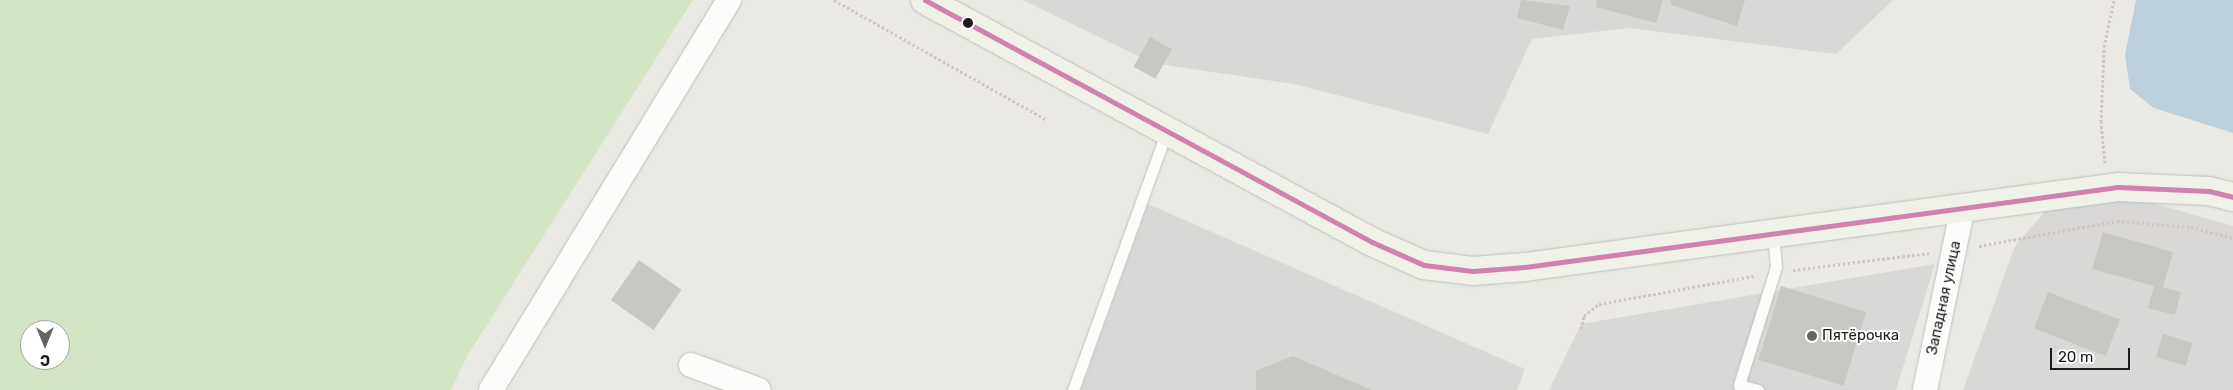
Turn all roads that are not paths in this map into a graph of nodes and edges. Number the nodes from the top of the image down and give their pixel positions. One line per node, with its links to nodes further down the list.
1 (729, 0): 8 (street)
2 (925, 0): 3 (street)
3 (1167, 131): 6 (street); 10 (lane)
4 (2233, 197): 5 (street)
5 (1963, 207): 6 (street); 12 (street, Западная улица)
6 (1773, 233): 11 (lane)
7 (690, 365): 9 (street)
8 (491, 390)
9 (759, 390)
10 (1073, 390)
11 (1758, 390)
12 (1925, 390)

